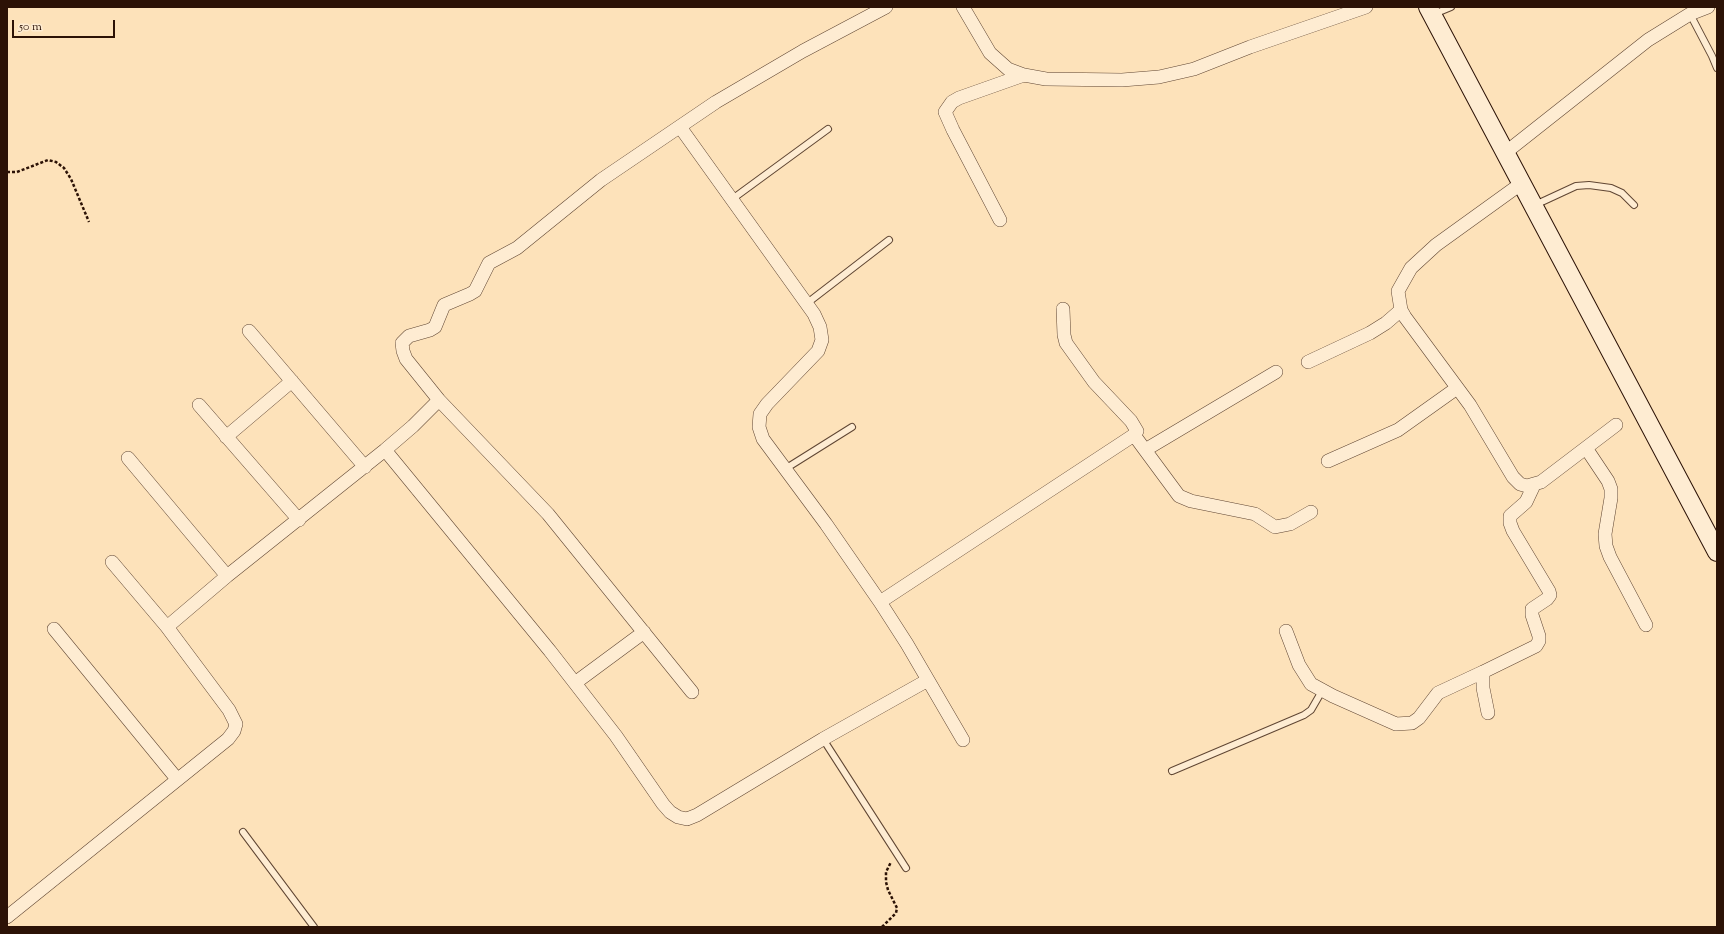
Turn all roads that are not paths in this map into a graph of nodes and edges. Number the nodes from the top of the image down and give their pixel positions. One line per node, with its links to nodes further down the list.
1 (886, 7): 10 (street)
2 (963, 7): 9 (street)
3 (1366, 7): 9 (street)
4 (1451, 7): 6 (lane)
5 (1708, 7): 7 (street)
6 (1430, 11): 12 (street)
7 (1690, 14): 8 (lane); 12 (street)
8 (1717, 68)
9 (1024, 75): 17 (street)
10 (680, 127): 14 (street); 27 (street)
11 (828, 129): 14 (lane)
12 (1505, 153): 13 (street)
13 (1522, 183): 16 (street); 21 (street)
14 (731, 200): 19 (street)
15 (1634, 205): 16 (lane)
16 (1534, 206): 43 (street)
17 (1000, 220)
18 (889, 240): 19 (lane)
19 (806, 304): 39 (street)
20 (1063, 309): 31 (street)
21 (1401, 310): 23 (street); 26 (street)
22 (249, 331): 25 (street)
23 (1308, 362)
24 (1276, 372): 35 (street)
25 (292, 381): 32 (street); 38 (street)
26 (1457, 388): 37 (street); 40 (street)
27 (439, 400): 34 (street); 51 (street)
28 (199, 405): 32 (street)
29 (1616, 425): 33 (street)
30 (852, 427): 39 (lane)
31 (1134, 435): 35 (street); 46 (street)
32 (226, 437): 42 (street)
33 (1586, 448): 40 (street); 47 (street)
34 (385, 450): 38 (street); 54 (street)
35 (1145, 450): 41 (street)
36 (128, 458): 45 (street)
37 (1328, 461)
38 (365, 467): 42 (street)
39 (785, 469): 46 (street)
40 (1534, 485): 52 (street)
41 (1310, 512)
42 (299, 520): 45 (street)
43 (1717, 552)
44 (112, 562): 48 (street)
45 (227, 576): 48 (street)
46 (880, 602): 53 (street)
47 (1646, 626)
48 (167, 627): 61 (street)
49 (54, 629): 61 (street)
50 (1286, 631): 55 (street)
51 (644, 632): 54 (street); 56 (street)
52 (1483, 672): 55 (street); 57 (street)
53 (928, 680): 58 (street); 59 (street)
54 (575, 683): 58 (street)
55 (1322, 691): 60 (lane)
56 (692, 692)
57 (1488, 713)
58 (823, 739): 63 (lane)
59 (963, 740)
60 (1172, 771)
61 (177, 779): 64 (street)
62 (243, 832): 65 (lane)
63 (906, 868)
64 (7, 917)
65 (314, 927)

